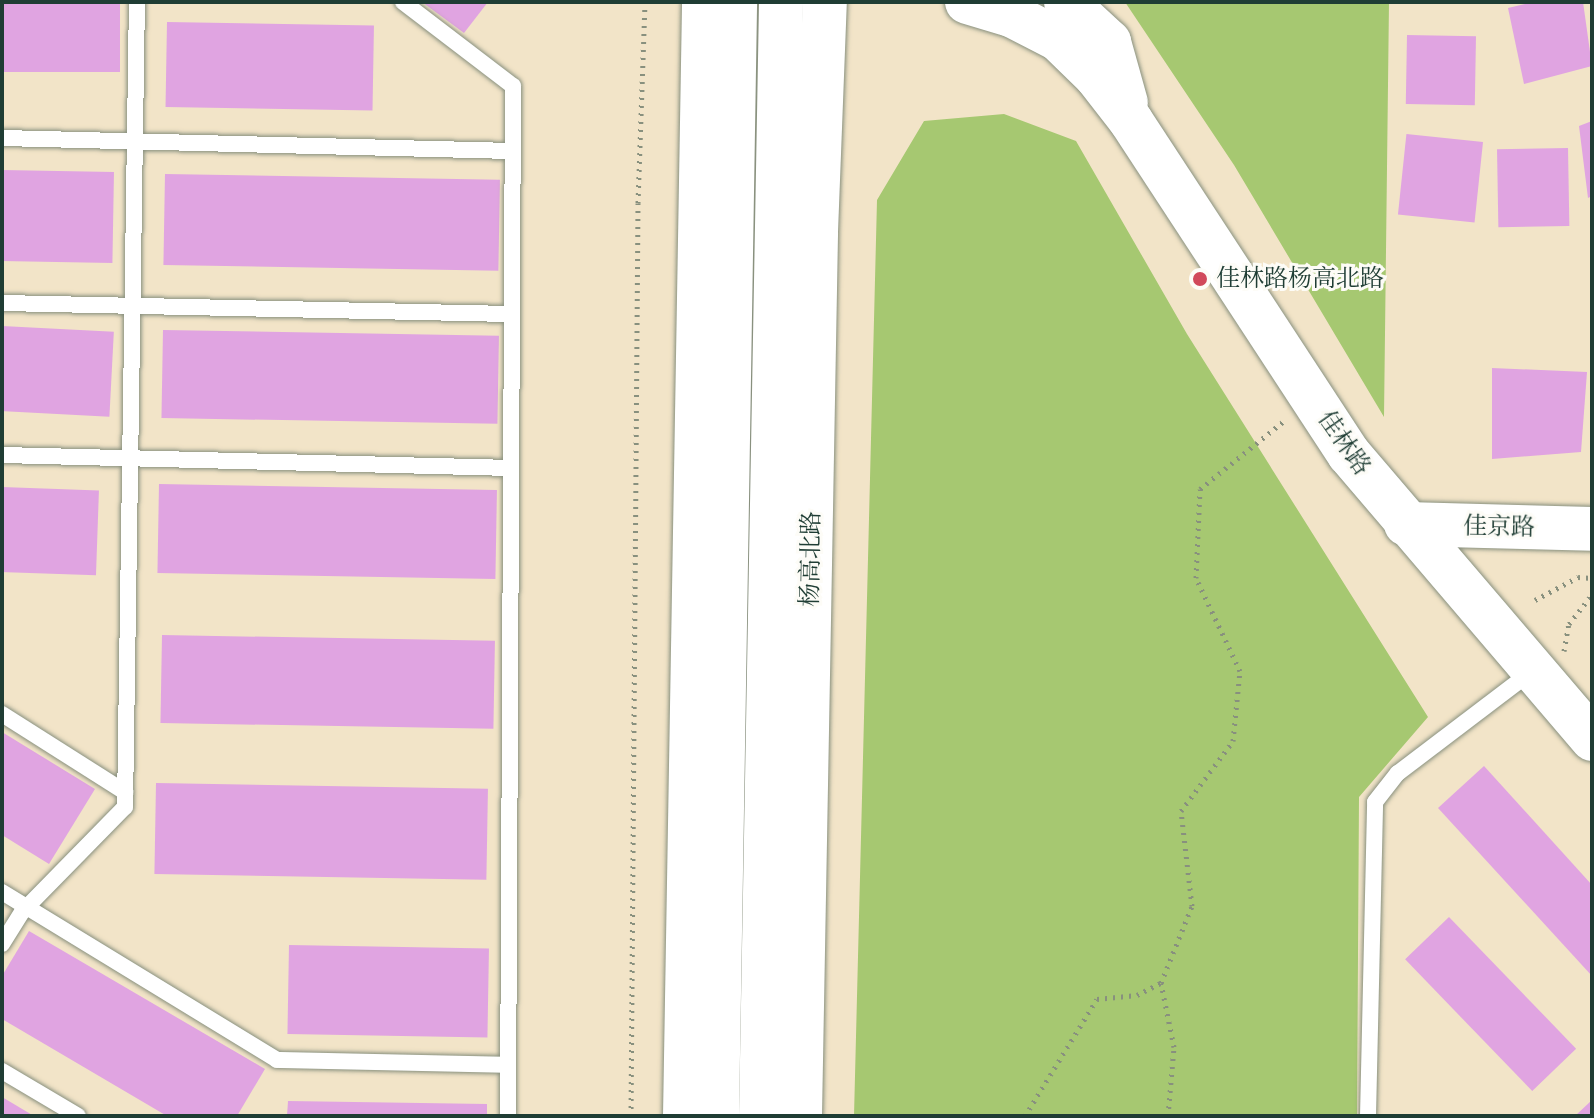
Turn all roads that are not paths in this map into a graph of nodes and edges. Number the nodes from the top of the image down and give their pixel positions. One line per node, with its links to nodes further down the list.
1 (137, 2): 11 (lane)
2 (403, 2): 12 (lane)
3 (704, 2): 33 (main road)
4 (735, 2): 34 (main road)
5 (781, 2): 35 (main road, 杨高北路)
6 (825, 2): 36 (main road, 杨高北路)
7 (967, 2): 9 (main road, 佳林路)
8 (1066, 2): 9 (main road, 佳林路)
9 (1131, 121): 20 (main road, 佳林路)
10 (2, 138): 11 (lane)
11 (135, 141): 12 (lane); 14 (lane)
12 (512, 151): 15 (lane)
13 (2, 303): 14 (lane)
14 (132, 306): 15 (lane); 17 (lane)
15 (512, 314): 18 (lane)
16 (2, 455): 17 (lane)
17 (130, 459): 18 (lane); 25 (lane)
18 (511, 468): 29 (lane)
19 (1592, 529): 20 (main road, 佳京路)
20 (1416, 536): 21 (main road, 佳京路); 22 (main road, 佳林路)
21 (1592, 554)
22 (1548, 663): 24 (main road, 佳林路); 37 (lane)
23 (2, 714): 25 (lane)
24 (1592, 739)
25 (125, 792): 27 (lane)
26 (2, 892): 27 (lane)
27 (27, 907): 28 (lane); 29 (lane)
28 (2, 944)
29 (508, 1065): 32 (lane)
30 (2, 1071): 31 (lane)
31 (78, 1116)
32 (508, 1116)
33 (685, 1116)
34 (717, 1116)
35 (761, 1116)
36 (800, 1116)
37 (1368, 1116)

